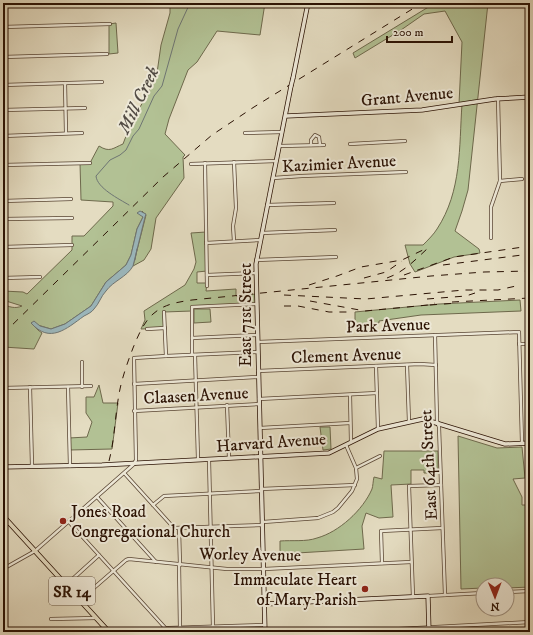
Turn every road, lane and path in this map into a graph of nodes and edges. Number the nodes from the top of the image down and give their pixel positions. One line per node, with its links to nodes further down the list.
1 (308, 3): 13 (main road, East 71st Street, bridge)
2 (110, 24): 3 (street)
3 (3, 27)
4 (107, 54): 5 (street)
5 (3, 57)
6 (102, 82): 7 (street)
7 (65, 83): 8 (street); 11 (street)
8 (3, 85)
9 (530, 97): 10 (main road, Grant Avenue)
10 (498, 98): 15 (main road, Grant Avenue); 37 (street)
11 (65, 108): 12 (street); 14 (street); 18 (street)
12 (85, 108)
13 (287, 108): 15 (main road); 16 (main road, East 71st Street)
14 (3, 110)
15 (294, 115): 16 (main road, Grant Avenue)
16 (286, 116): 17 (main road, East 71st Street)
17 (282, 132): 20 (street); 27 (main road, East 71st Street)
18 (66, 133): 19 (street); 21 (street)
19 (82, 133)
20 (245, 133)
21 (3, 136)
22 (405, 141): 23 (street)
23 (350, 144)
24 (311, 145): 25 (street); 25 (street); 27 (street)
25 (320, 145): 26 (street)
26 (324, 145)
27 (280, 146): 28 (main road, East 71st Street)
28 (276, 161): 29 (street); 35 (main road, East 71st Street)
29 (234, 162): 31 (street); 48 (street)
30 (90, 163): 33 (street)
31 (205, 163): 32 (street); 49 (street)
32 (191, 164)
33 (3, 165)
34 (406, 172): 35 (street, Kazimier Avenue)
35 (273, 178): 41 (main road, East 71st Street)
36 (522, 179): 37 (street)
37 (500, 181): 46 (street)
38 (71, 199): 39 (street)
39 (3, 201)
40 (334, 203): 41 (street)
41 (267, 206): 45 (main road, East 71st Street)
42 (72, 218): 43 (street)
43 (3, 219)
44 (335, 230): 45 (street)
45 (262, 233): 47 (main road, East 71st Street)
46 (491, 238)
47 (260, 240): 48 (street); 53 (main road, East 71st Street)
48 (234, 241): 49 (street)
49 (206, 242): 55 (street)
50 (72, 245): 51 (street)
51 (3, 247)
52 (336, 257): 53 (street)
53 (256, 260): 54 (main road, East 71st Street)
54 (256, 272): 55 (street); 59 (main road, East 71st Street)
55 (207, 275): 58 (street)
56 (40, 277): 57 (street)
57 (3, 278)
58 (207, 286)
59 (257, 304): 63 (main road, East 71st Street); 65 (street)
60 (164, 312): 61 (street)
61 (165, 328): 62 (street); 71 (street)
62 (147, 329)
63 (257, 335): 65 (street); 66 (main road, East 71st Street)
64 (435, 335): 66 (street, Park Avenue); 67 (street, Park Avenue); 74 (street, East 64th Street)
65 (192, 338): 70 (street)
66 (258, 342): 69 (main road, East 71st Street)
67 (519, 344): 68 (street); 98 (street)
68 (530, 344)
69 (258, 352): 70 (street); 76 (main road, East 71st Street)
70 (194, 355): 71 (street); 78 (street)
71 (166, 356): 79 (street)
72 (82, 362): 82 (street)
73 (406, 365): 74 (street, Clement Avenue); 75 (street, Clement Avenue); 92 (street)
74 (436, 365): 94 (street, East 64th Street)
75 (376, 366): 76 (street, Clement Avenue); 85 (street)
76 (258, 371): 77 (main road, East 71st Street)
77 (258, 377): 78 (street); 87 (main road, East 71st Street)
78 (196, 380): 79 (street); 90 (street)
79 (134, 384): 91 (street)
80 (91, 386): 82 (street)
81 (68, 387): 82 (street); 84 (street); 108 (street)
82 (82, 387)
83 (3, 388): 84 (street)
84 (30, 388): 107 (street)
85 (377, 394): 86 (street, Claasen Avenue); 96 (street)
86 (350, 395): 87 (street, Claasen Avenue); 93 (street)
87 (259, 399): 88 (main road, East 71st Street)
88 (259, 404): 89 (street, Claasen Avenue); 95 (main road, East 71st Street)
89 (227, 405): 90 (street, Claasen Avenue); 103 (street)
90 (197, 407): 91 (street, Claasen Avenue); 104 (street)
91 (134, 411): 106 (street)
92 (409, 422): 94 (main road, Harvard Avenue); 96 (main road, Harvard Avenue)
93 (350, 423): 95 (street); 97 (street)
94 (438, 423): 98 (main road, Harvard Avenue); 113 (street, East 64th Street)
95 (260, 428): 101 (main road, East 71st Street)
96 (378, 429): 97 (main road, Harvard Avenue)
97 (351, 443): 100 (main road, Harvard Avenue)
98 (522, 443): 99 (main road, Harvard Avenue)
99 (530, 443)
100 (346, 445): 101 (main road, Harvard Avenue); 110 (street)
101 (260, 456): 103 (main road, Harvard Avenue); 114 (main road, East 71st Street)
102 (380, 456): 110 (street)
103 (229, 458): 105 (main road, Harvard Avenue)
104 (198, 459): 105 (main road, Harvard Avenue); 106 (main road, Harvard Avenue)
105 (209, 459): 115 (street)
106 (135, 463): 108 (main road, Harvard Avenue); 111 (street)
107 (32, 466): 108 (main road, Harvard Avenue); 109 (main road, Harvard Avenue)
108 (70, 466)
109 (3, 467)
110 (356, 468): 112 (street)
111 (124, 474): 116 (street); 117 (street)
112 (355, 485): 114 (street); 121 (street)
113 (441, 485): 124 (street, East 64th Street); 126 (street)
114 (261, 490): 115 (street); 121 (main road, East 71st Street)
115 (210, 494): 117 (street); 123 (street)
116 (97, 497): 119 (street); 129 (street)
117 (153, 505): 125 (street)
118 (3, 516): 120 (main road, SR 14)
119 (69, 522): 127 (street); 128 (street)
120 (10, 523): 122 (street); 127 (main road, SR 14)
121 (262, 524): 123 (street); 135 (main road, East 71st Street)
122 (3, 527)
123 (211, 528): 125 (street); 133 (street)
124 (442, 528): 126 (street); 141 (street, East 64th Street)
125 (179, 529): 132 (street)
126 (410, 529): 130 (street); 131 (street)
127 (35, 551): 134 (street); 137 (main road, SR 14)
128 (99, 555): 136 (street); 137 (street)
129 (157, 562): 132 (street, Worley Avenue); 136 (street, Worley Avenue)
130 (411, 562): 131 (street, Worley Avenue); 142 (street)
131 (382, 563): 135 (street, Worley Avenue)
132 (179, 564): 133 (street, Worley Avenue); 152 (street)
133 (212, 568): 135 (street, Worley Avenue); 151 (street)
134 (3, 569)
135 (264, 569): 145 (main road, East 71st Street)
136 (114, 571): 144 (street, Worley Avenue); 153 (street)
137 (66, 585): 144 (main road, SR 14)
138 (530, 591): 139 (street)
139 (515, 592)
140 (475, 593): 141 (street)
141 (445, 595): 143 (street)
142 (413, 596): 143 (main road); 145 (main road)
143 (428, 596): 154 (main road)
144 (80, 600): 146 (main road, SR 14)
145 (265, 604): 150 (main road, East 71st Street)
146 (96, 618): 147 (street); 155 (main road, SR 14)
147 (51, 619)
148 (530, 622): 154 (street)
149 (233, 626): 150 (street); 151 (street); 159 (street)
150 (265, 626): 160 (main road, East 71st Street)
151 (213, 627): 152 (street)
152 (180, 628): 153 (street)
153 (166, 629): 157 (street); 158 (street)
154 (429, 630): 161 (street)
155 (108, 631): 156 (street)
156 (93, 632)
157 (162, 632)
158 (169, 632)
159 (233, 632)
160 (265, 632)
161 (343, 632)

